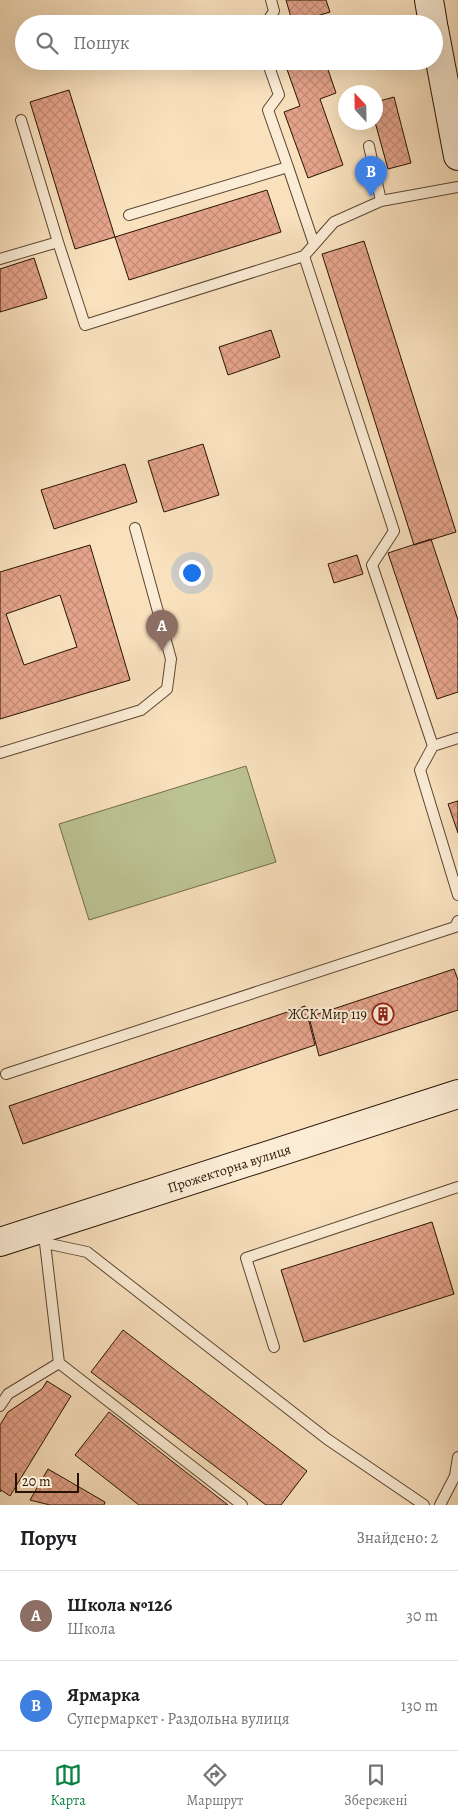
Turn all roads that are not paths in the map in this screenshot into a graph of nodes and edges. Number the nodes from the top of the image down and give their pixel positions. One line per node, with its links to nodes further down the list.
1 (271, 0): 3 (lane)
2 (429, 0): 4 (street)
3 (272, 15)
4 (432, 15)
5 (270, 70): 10 (lane)
6 (442, 70): 9 (street)
7 (21, 120): 14 (lane)
8 (368, 146): 12 (lane)
9 (458, 156)
10 (288, 167): 13 (lane); 15 (lane)
11 (458, 187): 12 (lane)
12 (381, 200): 15 (lane)
13 (129, 215)
14 (58, 242): 16 (lane); 17 (lane)
15 (314, 244): 16 (lane)
16 (304, 256): 20 (lane)
17 (0, 259)
18 (135, 528): 21 (lane)
19 (458, 738): 20 (lane)
20 (433, 746): 22 (lane)
21 (0, 753)
22 (458, 895)
23 (458, 921): 24 (lane)
24 (6, 1074)
25 (458, 1094): 27 (street, Прожекторна вулиця)
26 (458, 1186): 29 (lane)
27 (40, 1237): 28 (street, Прожекторна вулиця); 30 (lane); 34 (lane)
28 (0, 1242)
29 (274, 1347)
30 (59, 1363): 31 (lane); 33 (lane)
31 (0, 1406)
32 (458, 1457): 35 (lane)
33 (242, 1505)
34 (424, 1505)
35 (440, 1505)

